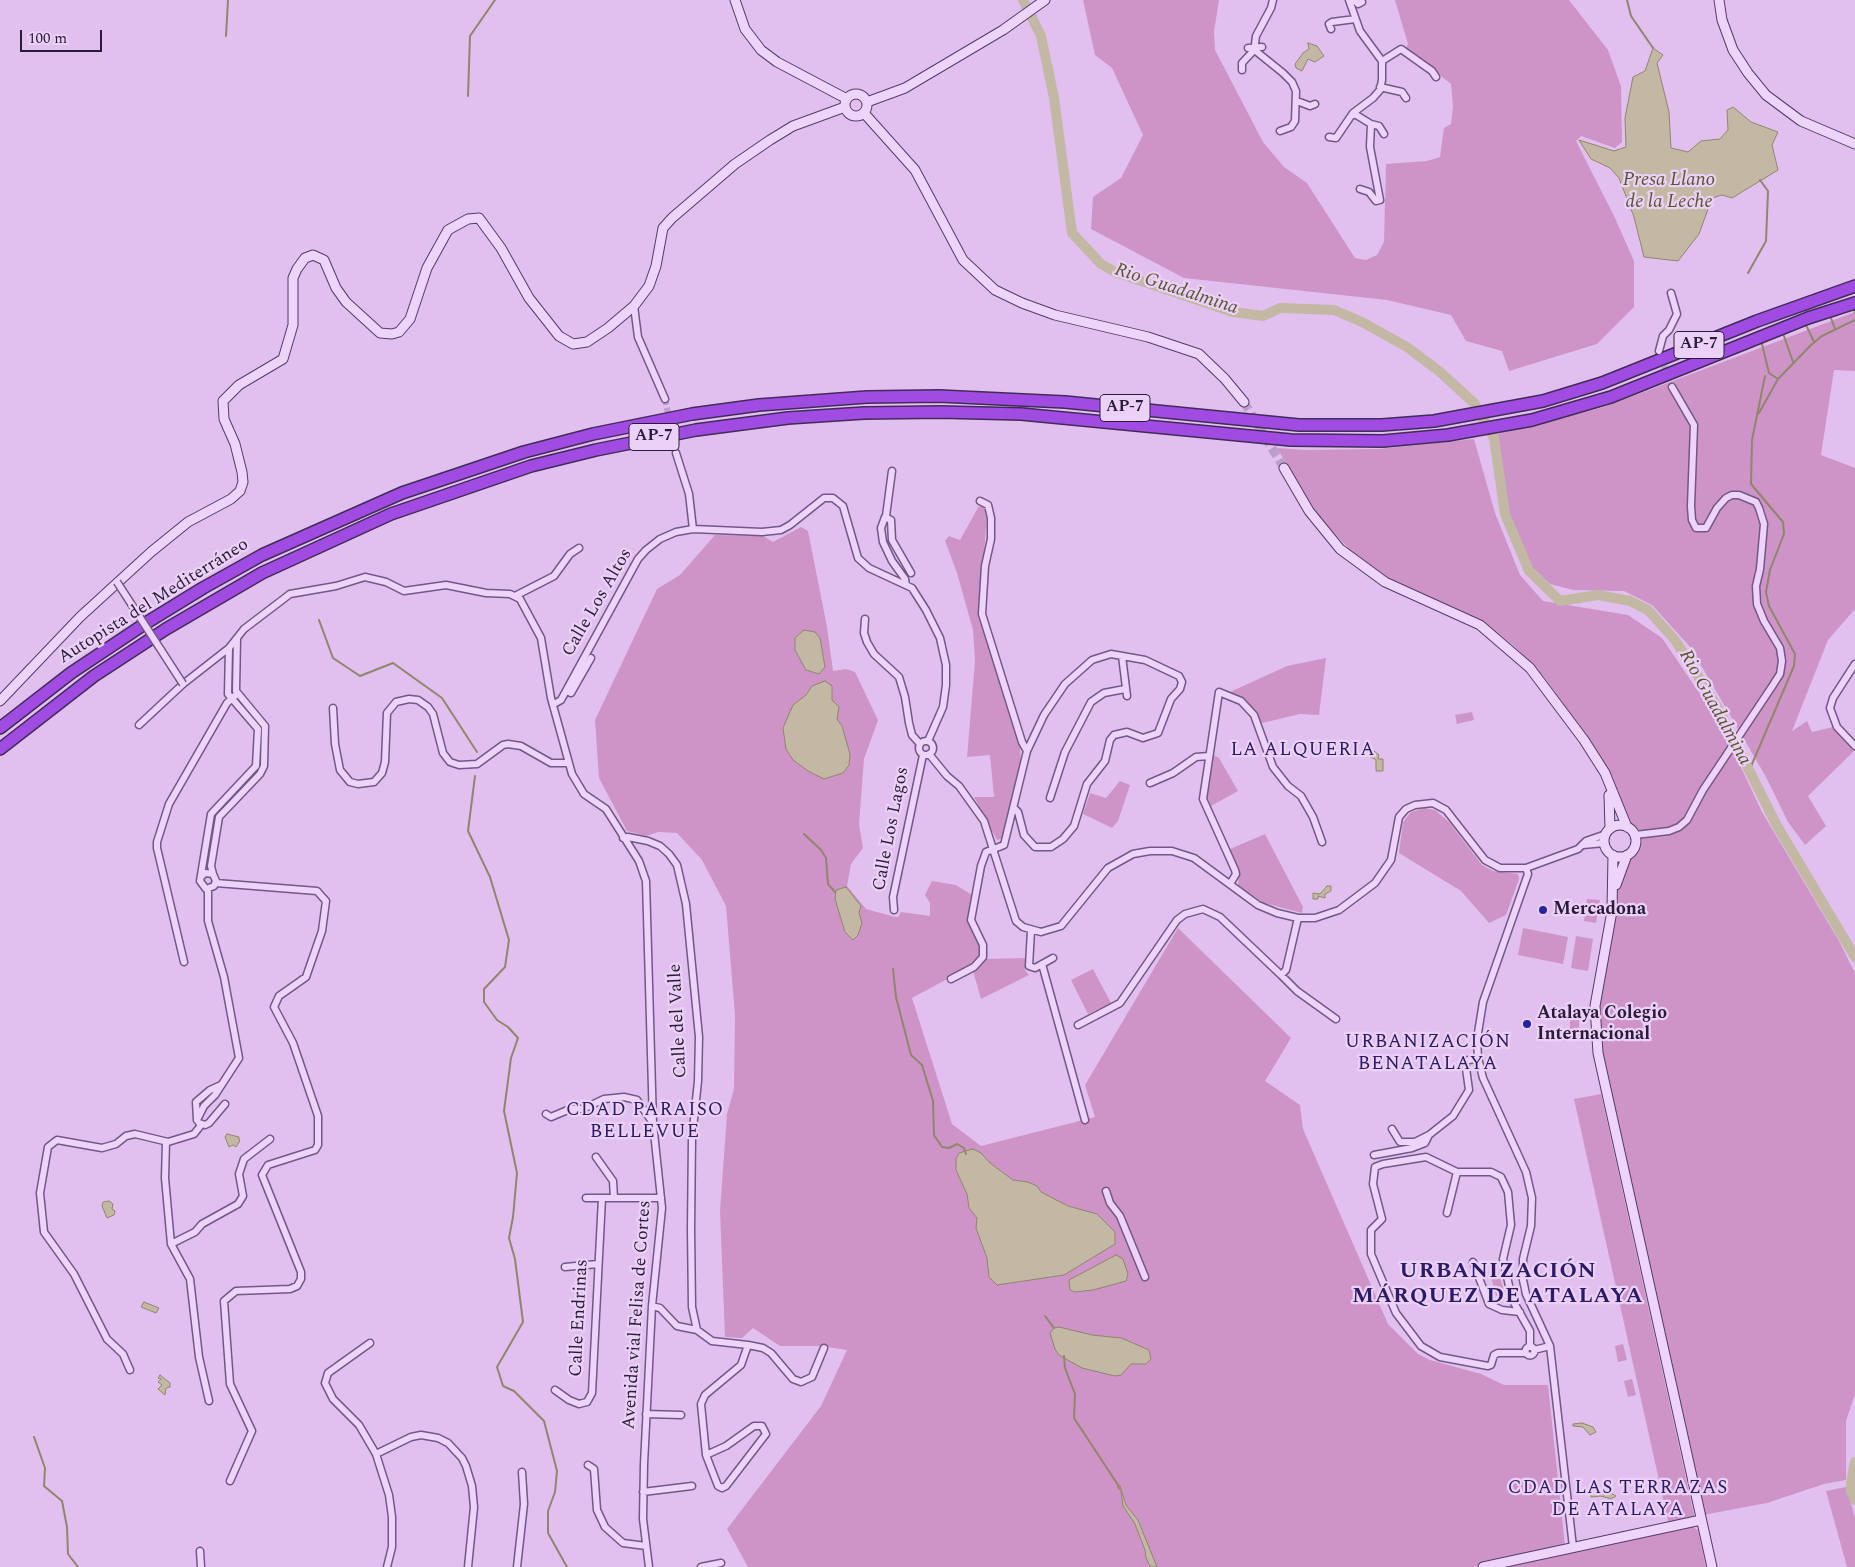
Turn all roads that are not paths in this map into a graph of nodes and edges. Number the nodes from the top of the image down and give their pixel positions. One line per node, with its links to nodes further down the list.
1 (735, 0): 19 (street)
2 (1045, 0): 18 (street)
3 (1273, 0): 11 (street)
4 (1348, 0): 8 (street)
5 (1354, 0): 7 (street)
6 (1719, 0): 27 (street)
7 (1362, 2)
8 (1355, 19): 9 (street); 12 (street)
9 (1331, 28)
10 (1248, 48): 11 (street)
11 (1259, 48): 13 (street); 17 (street)
12 (1382, 61): 14 (street); 15 (street)
13 (1242, 70)
14 (1436, 77)
15 (1380, 87): 16 (street); 22 (street)
16 (1406, 98)
17 (1297, 101): 20 (street); 24 (street)
18 (867, 102): 19 (street); 21 (street)
19 (846, 103): 21 (street); 32 (street)
20 (1315, 104)
21 (864, 113): 36 (street)
22 (1353, 114): 23 (street); 26 (street)
23 (1371, 124): 25 (street); 28 (street)
24 (1280, 131)
25 (1384, 134)
26 (1329, 137)
27 (1855, 144)
28 (1360, 189)
29 (1855, 286): 62 (highway, Autopista del Mediterráneo / AP-7)
30 (1671, 293): 33 (street)
31 (1855, 303): 66 (highway, Autopista del Mediterráneo / AP-7)
32 (634, 306): 35 (street); 45 (street)
33 (1659, 351)
34 (1672, 387): 77 (street)
35 (665, 399)
36 (1244, 402)
37 (676, 453): 42 (street)
38 (1284, 468): 70 (street)
39 (892, 471): 41 (street)
40 (980, 501): 67 (street)
41 (886, 516): 44 (street); 46 (street)
42 (693, 529): 46 (street); 55 (street, Calle Los Altos)
43 (579, 548): 47 (street)
44 (911, 574)
45 (117, 582): 54 (street, bridge); 58 (street)
46 (906, 584): 63 (street)
47 (515, 596): 49 (street); 59 (street, Avenida vial Felisa de Cortes)
48 (865, 619): 64 (street)
49 (237, 638): 50 (street); 56 (street)
50 (229, 648): 54 (street); 57 (street)
51 (1122, 656): 67 (street); 73 (street); 74 (street)
52 (591, 658): 55 (street, Calle Los Altos)
53 (1855, 664): 65 (street)
54 (183, 684): 61 (street)
55 (566, 691): 59 (street, Calle Los Altos)
56 (237, 694): 57 (street); 84 (street)
57 (230, 699): 85 (street); 94 (street)
58 (0, 701)
59 (554, 704): 71 (street, Avenida vial Felisa de Cortes)
60 (333, 708): 71 (street)
61 (139, 725)
62 (0, 728)
63 (928, 741): 64 (street); 68 (street)
64 (920, 744): 68 (street)
65 (1855, 746)
66 (0, 749)
67 (1027, 751): 74 (street)
68 (926, 754): 80 (street); 90 (street, Calle Los Lagos)
69 (1208, 756): 72 (street); 79 (street); 87 (street)
70 (1596, 760): 75 (street); 76 (street)
71 (569, 763): 78 (street, Avenida vial Felisa de Cortes)
72 (1150, 783)
73 (1050, 798)
74 (1014, 808): 80 (street)
75 (1627, 827): 76 (street); 77 (street)
76 (1607, 835): 81 (street); 83 (street)
77 (1635, 835): 82 (street)
78 (623, 838): 105 (street, Avenida vial Felisa de Cortes); 126 (street, Calle del Valle)
79 (1322, 842)
80 (994, 849): 92 (street); 97 (street)
81 (1613, 855): 82 (street); 89 (street)
82 (1627, 855): 89 (street)
83 (1526, 868): 91 (street); 100 (street)
84 (213, 874): 85 (street); 86 (street)
85 (202, 876): 88 (street)
86 (216, 883): 88 (street); 141 (street)
87 (1230, 884): 91 (street); 92 (street)
88 (208, 889): 104 (street)
89 (1613, 900): 144 (street)
90 (894, 910)
91 (1298, 918): 96 (street)
92 (1031, 930): 95 (street)
93 (1054, 958): 95 (street)
94 (184, 962)
95 (1042, 964): 103 (street)
96 (1281, 975): 98 (street); 99 (street)
97 (951, 979)
98 (1336, 1019)
99 (1078, 1025)
100 (1478, 1058): 107 (street); 129 (street)
101 (225, 1104): 104 (street)
102 (546, 1114): 105 (street)
103 (1085, 1120)
104 (200, 1122): 109 (street)
105 (653, 1123): 117 (street, Avenida vial Felisa de Cortes)
106 (1392, 1129): 107 (street)
107 (1429, 1135): 110 (street)
108 (270, 1138): 119 (street)
109 (166, 1142): 119 (street); 132 (street)
110 (1374, 1155)
111 (596, 1157): 116 (street)
112 (1457, 1172): 118 (street); 125 (street); 131 (street)
113 (1106, 1191): 123 (street)
114 (586, 1198): 115 (street)
115 (602, 1198): 116 (street); 121 (street, Calle Endrinas)
116 (614, 1198): 117 (street)
117 (661, 1198): 124 (street, Avenida vial Felisa de Cortes)
118 (1447, 1213)
119 (171, 1244): 134 (street)
120 (1473, 1262): 125 (street)
121 (598, 1264): 122 (street); 133 (street, Calle Endrinas)
122 (565, 1267)
123 (1145, 1277)
124 (652, 1306): 126 (street); 135 (street, Avenida vial Felisa de Cortes)
125 (1520, 1312): 131 (street)
126 (697, 1330): 128 (street)
127 (370, 1343): 137 (street)
128 (748, 1345): 130 (street); 138 (street)
129 (1550, 1346): 131 (street); 146 (street)
130 (824, 1348)
131 (1532, 1348)
132 (130, 1370)
133 (555, 1390)
134 (209, 1401)
135 (646, 1414): 136 (street); 143 (street, Avenida vial Felisa de Cortes)
136 (681, 1415)
137 (376, 1454): 150 (street); 151 (street)
138 (706, 1455): 138 (street)
139 (588, 1465): 145 (street)
140 (522, 1472): 152 (street)
141 (230, 1481)
142 (692, 1486): 143 (street)
143 (643, 1492): 145 (street, Avenida vial Felisa de Cortes)
144 (1701, 1520): 146 (street); 156 (street)
145 (646, 1546): 153 (street, Avenida vial Felisa de Cortes)
146 (1573, 1547): 155 (street)
147 (200, 1551): 149 (street)
148 (722, 1563): 154 (street)
149 (202, 1567)
150 (387, 1567)
151 (468, 1567)
152 (517, 1567)
153 (649, 1567)
154 (700, 1567)
155 (1482, 1567)
156 (1712, 1567)

